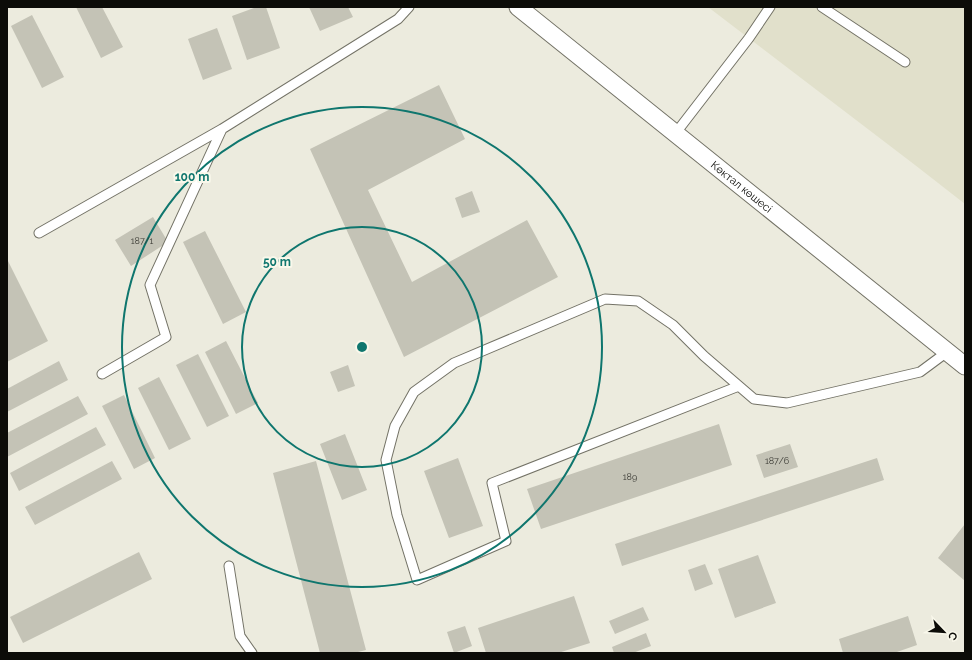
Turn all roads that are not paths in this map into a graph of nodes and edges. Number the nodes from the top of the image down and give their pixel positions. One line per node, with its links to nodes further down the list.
1 (409, 7): 6 (lane)
2 (518, 7): 7 (street, Көктал көшесі)
3 (770, 7): 7 (lane)
4 (822, 7): 5 (lane)
5 (905, 62)
6 (222, 129): 8 (lane); 11 (lane)
7 (675, 134): 9 (street, Көктал көшесі)
8 (38, 232)
9 (947, 352): 10 (street, Көктал көшесі); 12 (lane)
10 (965, 366)
11 (102, 374)
12 (739, 386): 12 (lane)
13 (229, 566): 14 (lane)
14 (252, 653)

